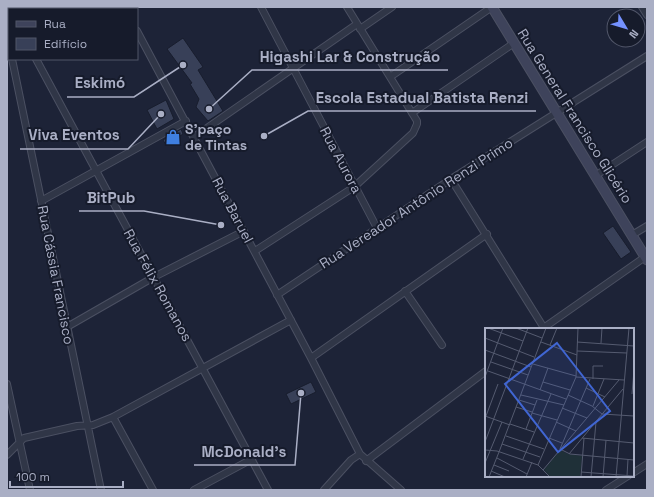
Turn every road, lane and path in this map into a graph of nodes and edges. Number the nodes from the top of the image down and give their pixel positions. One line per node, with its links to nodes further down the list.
1 (261, 7): 13 (street, Rua Aurora)
2 (347, 7): 7 (street)
3 (392, 7): 7 (street)
4 (492, 7): 9 (main road, Rua General Francisco Glicério); 14 (street)
5 (642, 7): 6 (street)
6 (647, 15)
7 (359, 26): 13 (street); 14 (street)
8 (138, 33): 17 (street, Rua Baruel)
9 (514, 43): 15 (main road, Rua General Francisco Glicério); 16 (street)
10 (647, 56): 15 (street, Rua Vereador Antônio Renzi Primo)
11 (12, 60): 24 (street, Rua Cássia Francisco)
12 (38, 60): 20 (street, Rua Félix Romanos)
13 (293, 70): 18 (street); 23 (street, Rua Aurora)
14 (390, 77): 16 (street)
15 (556, 112): 21 (main road, Rua General Francisco Glicério); 22 (street, Rua Vereador Antônio Renzi Primo)
16 (412, 113): 23 (street)
17 (186, 121): 18 (street, Rua Baruel); 20 (street)
18 (194, 137): 27 (street, Rua Baruel)
19 (647, 142): 21 (street)
20 (95, 171): 24 (street); 32 (street, Rua Félix Romanos)
21 (595, 176): 29 (main road, Rua General Francisco Glicério)
22 (451, 179): 26 (street, Rua Vereador Antônio Renzi Primo); 28 (street)
23 (354, 187): 26 (street, Rua Aurora); 30 (street)
24 (41, 201): 36 (street, Rua Cássia Francisco)
25 (647, 226): 29 (street)
26 (377, 228): 34 (street, Rua Vereador Antônio Renzi Primo)
27 (244, 231): 30 (street, Rua Baruel); 32 (street)
28 (487, 234): 33 (street); 37 (street)
29 (632, 235): 31 (main road, Rua General Francisco Glicério)
30 (255, 251): 34 (street, Rua Baruel)
31 (646, 258): 37 (street)
32 (154, 277): 36 (street); 40 (street, Rua Félix Romanos)
33 (405, 291): 38 (street); 39 (street)
34 (277, 295): 35 (street, Rua Baruel)
35 (291, 320): 39 (street, Rua Baruel); 40 (street)
36 (67, 327): 44 (street, Rua Cássia Francisco)
37 (543, 328)
38 (442, 345)
39 (312, 358): 46 (street, Rua Baruel)
40 (203, 368): 43 (street); 48 (street, Rua Félix Romanos)
41 (485, 372): 49 (street)
42 (7, 384): 45 (street)
43 (114, 418): 44 (street); 55 (street)
44 (87, 426): 45 (street); 54 (street, Rua Cássia Francisco)
45 (20, 441): 47 (street); 53 (street)
46 (360, 454): 49 (street); 58 (street)
47 (7, 455)
48 (252, 459): 56 (street); 57 (street, Rua Félix Romanos)
49 (366, 461): 59 (street)
50 (647, 464): 51 (street)
51 (634, 472)
52 (626, 477): 60 (street)
53 (30, 490)
54 (101, 490)
55 (153, 490)
56 (194, 490)
57 (268, 490)
58 (324, 490)
59 (401, 490)
60 (606, 490)

